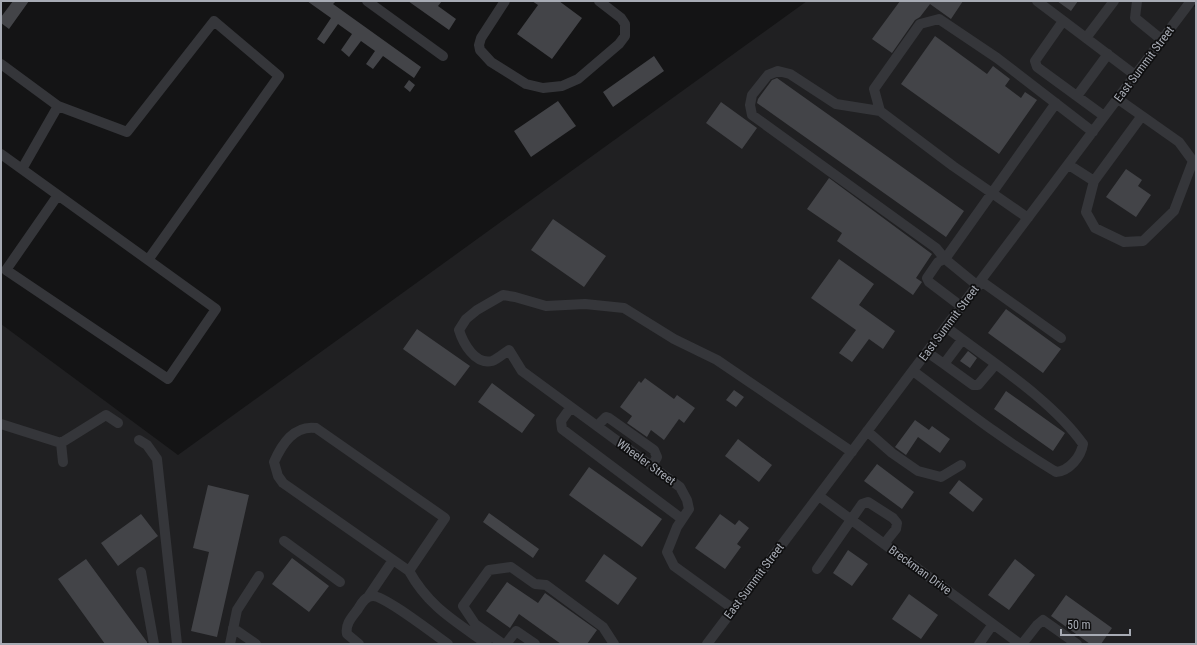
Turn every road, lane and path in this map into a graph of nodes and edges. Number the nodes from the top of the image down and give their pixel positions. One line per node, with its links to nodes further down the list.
1 (367, 1): 12 (street)
2 (599, 1): 7 (street)
3 (1037, 1): 8 (street)
4 (1114, 1): 9 (street)
5 (1137, 1): 10 (street)
6 (1191, 1): 10 (street, East Summit Street)
7 (502, 5)
8 (1064, 21): 9 (street); 15 (street)
9 (1086, 38): 11 (street)
10 (1162, 40): 14 (street, East Summit Street)
11 (1108, 54): 14 (street); 15 (street)
12 (443, 56)
13 (1, 64): 18 (street)
14 (1135, 75): 16 (street, East Summit Street)
15 (1077, 96): 20 (street)
16 (1118, 99): 20 (street, East Summit Street); 21 (street)
17 (1056, 103): 19 (street); 22 (street); 28 (street)
18 (58, 106): 26 (street); 32 (street)
19 (880, 111): 28 (street); 31 (street)
20 (1104, 116): 22 (street, East Summit Street)
21 (1141, 117): 24 (street); 27 (street)
22 (1093, 132): 25 (street, East Summit Street)
23 (1, 154): 26 (street)
24 (1193, 155): 27 (street)
25 (1069, 165): 27 (street); 30 (street, East Summit Street)
26 (22, 169): 29 (street)
27 (1094, 181)
28 (992, 193): 30 (street); 31 (street)
29 (58, 196): 32 (street); 32 (street)
30 (1028, 218): 33 (street, East Summit Street)
31 (945, 259): 33 (street); 34 (street)
32 (148, 260)
33 (979, 283): 34 (street, East Summit Street); 36 (street)
34 (962, 307): 35 (street, East Summit Street)
35 (946, 327): 37 (street); 38 (street, East Summit Street)
36 (1061, 338)
37 (962, 340): 39 (street); 40 (street)
38 (927, 352): 39 (street); 41 (street, East Summit Street)
39 (944, 364): 40 (street)
40 (995, 365): 41 (street)
41 (913, 371): 46 (street, East Summit Street)
42 (571, 407): 45 (street, Wheeler Street); 49 (street, Wheeler Street); 54 (street)
43 (118, 423): 48 (street)
44 (1, 424): 48 (street)
45 (597, 426): 52 (street, Wheeler Street); 52 (street)
46 (868, 431): 49 (street, East Summit Street); 51 (street)
47 (139, 440): 69 (street)
48 (60, 443): 50 (street)
49 (852, 452): 53 (street, East Summit Street)
50 (63, 462)
51 (961, 465)
52 (652, 466): 54 (street, Wheeler Street)
53 (819, 496): 55 (street, Breckman Drive); 65 (street, East Summit Street)
54 (682, 520): 65 (street, Wheeler Street)
55 (851, 520): 57 (street, Breckman Drive); 57 (street); 59 (street)
56 (284, 541): 63 (street)
57 (884, 544): 66 (street, Breckman Drive)
58 (392, 560): 60 (street); 60 (street); 64 (street)
59 (817, 569)
60 (409, 571): 74 (street)
61 (141, 572): 68 (street)
62 (259, 576): 67 (street)
63 (340, 582)
64 (368, 596): 72 (street); 73 (street)
65 (732, 608): 78 (street, East Summit Street)
66 (993, 624): 79 (street); 80 (street, Breckman Drive)
67 (233, 628): 70 (street); 71 (street)
68 (154, 644)
69 (177, 644)
70 (230, 644)
71 (256, 644)
72 (359, 644)
73 (448, 644)
74 (487, 644)
75 (504, 644): 76 (street); 77 (street)
76 (535, 644)
77 (614, 644)
78 (707, 644)
79 (979, 644)
80 (1021, 644): 81 (street)
81 (1077, 644)

